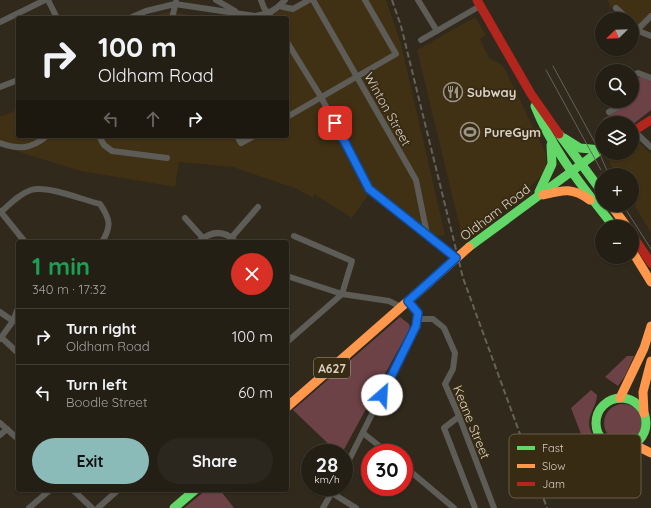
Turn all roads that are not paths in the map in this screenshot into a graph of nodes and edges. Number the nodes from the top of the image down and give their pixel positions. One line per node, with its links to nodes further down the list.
1 (46, 0): 16 (street); 23 (street)
2 (216, 0): 14 (street)
3 (261, 0): 21 (street)
4 (285, 0): 11 (street)
5 (309, 0): 11 (street)
6 (314, 0): 31 (street, Winton Street)
7 (366, 0): 31 (street)
8 (418, 0): 26 (street)
9 (176, 2): 13 (street); 17 (street); 18 (street)
10 (479, 3): 26 (street); 35 (highway)
11 (279, 6): 21 (street)
12 (616, 8): 15 (street)
13 (219, 10): 14 (street); 19 (street)
14 (238, 12): 20 (street)
15 (620, 12)
16 (56, 16)
17 (135, 16)
18 (172, 16)
19 (222, 16)
20 (257, 16)
21 (271, 16)
22 (651, 16): 24 (street)
23 (0, 21)
24 (639, 28)
25 (639, 30): 27 (street)
26 (437, 31): 28 (street)
27 (651, 36)
28 (421, 40)
29 (289, 45): 36 (street)
30 (639, 73): 32 (street)
31 (358, 77): 36 (street); 63 (street, Winton Street)
32 (651, 78)
33 (16, 81): 34 (street)
34 (0, 87)
35 (531, 94): 42 (highway); 48 (highway)
36 (321, 97): 39 (street); 63 (street)
37 (616, 108): 38 (street)
38 (609, 112)
39 (289, 116)
40 (651, 120): 41 (highway)
41 (639, 127)
42 (560, 136): 51 (highway); 54 (highway)
43 (639, 136): 50 (street)
44 (44, 138): 49 (street)
45 (100, 138): 53 (street)
46 (238, 138): 47 (street)
47 (250, 138)
48 (549, 140): 55 (highway); 57 (highway)
49 (0, 143)
50 (651, 147)
51 (595, 149)
52 (595, 154): 54 (highway, Oldham Road / A627)
53 (168, 158)
54 (580, 164): 55 (highway, Oldham Road / A627); 56 (highway)
55 (570, 171): 57 (highway, Oldham Road / A627); 58 (highway)
56 (595, 183)
57 (537, 196): 59 (highway, A627); 70 (highway, Oldham Road / A627, bridge)
58 (595, 202)
59 (595, 204)
60 (258, 207): 68 (street)
61 (0, 212): 65 (street); 66 (street)
62 (185, 218): 67 (street)
63 (427, 234): 70 (street)
64 (294, 236): 75 (street)
65 (23, 240)
66 (103, 240)
67 (200, 240): 68 (street)
68 (234, 240)
69 (639, 244): 72 (highway)
70 (456, 258): 76 (highway, Oldham Road / A627, bridge)
71 (639, 262): 74 (highway)
72 (651, 262)
73 (289, 279): 75 (street)
74 (651, 282)
75 (342, 294): 77 (street); 84 (street)
76 (408, 301): 77 (highway, A627); 80 (street)
77 (400, 307): 89 (highway, A627)
78 (0, 312): 81 (street)
79 (16, 312): 81 (street)
80 (417, 319): 95 (street); 119 (street, Keane Street)
81 (12, 321): 83 (street)
82 (651, 326): 88 (highway)
83 (1, 339): 85 (street)
84 (289, 340)
85 (16, 351)
86 (651, 361): 90 (highway)
87 (651, 380): 90 (highway)
88 (620, 398): 90 (highway); 96 (highway)
89 (289, 403)
90 (647, 413): 93 (highway); 99 (highway)
91 (457, 418): 118 (street)
92 (0, 423): 94 (street)
93 (651, 427)
94 (7, 429): 97 (street); 98 (street)
95 (363, 433): 100 (street); 102 (street)
96 (600, 434)
97 (0, 436)
98 (16, 437)
99 (641, 437)
100 (377, 444)
101 (641, 448): 103 (highway)
102 (353, 452)
103 (651, 453)
104 (413, 474): 117 (street)
105 (48, 492): 111 (street)
106 (74, 492): 112 (street)
107 (116, 492): 113 (street)
108 (193, 492): 114 (highway)
109 (330, 496): 115 (street)
110 (337, 496): 116 (street)
111 (29, 508)
112 (92, 508)
113 (98, 508)
114 (174, 508)
115 (324, 508)
116 (356, 508)
117 (454, 508)
118 (475, 508)
119 (494, 508)

